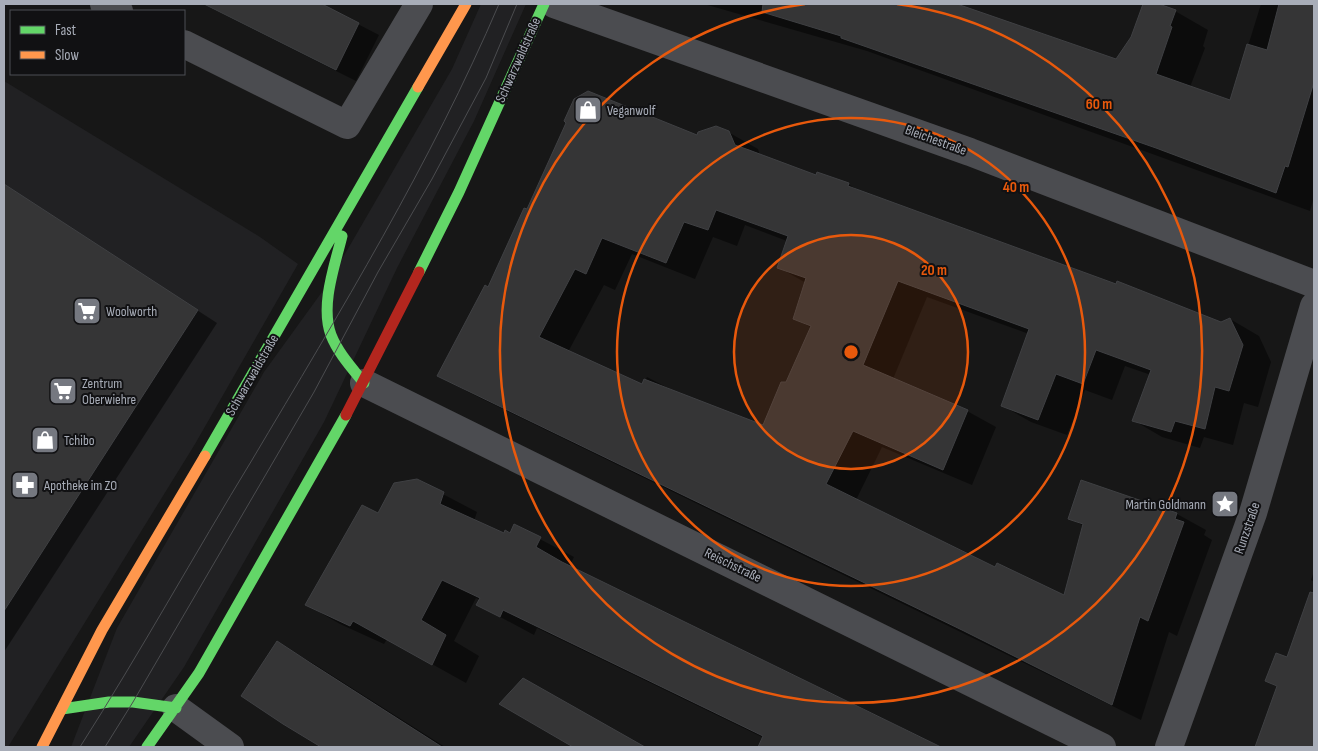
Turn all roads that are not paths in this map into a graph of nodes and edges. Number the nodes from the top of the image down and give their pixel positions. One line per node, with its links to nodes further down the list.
1 (104, 4): 6 (street)
2 (419, 4): 7 (street)
3 (466, 4): 8 (main road, Schwarzwaldstraße)
4 (544, 4): 11 (main road, Schwarzwaldstraße)
5 (554, 4): 9 (street, Bleichestraße)
6 (117, 10)
7 (185, 44)
8 (352, 201): 11 (main road); 13 (main road, Schwarzwaldstraße)
9 (1314, 284)
10 (1314, 306): 18 (street, Runzstraße)
11 (364, 382): 12 (main road, Schwarzwaldstraße); 17 (street, Reischstraße)
12 (176, 708): 13 (main road); 15 (main road, Schwarzwaldstraße); 16 (street)
13 (62, 709): 14 (main road, Schwarzwaldstraße)
14 (42, 747)
15 (147, 747)
16 (230, 747)
17 (1102, 747)
18 (1169, 747)

